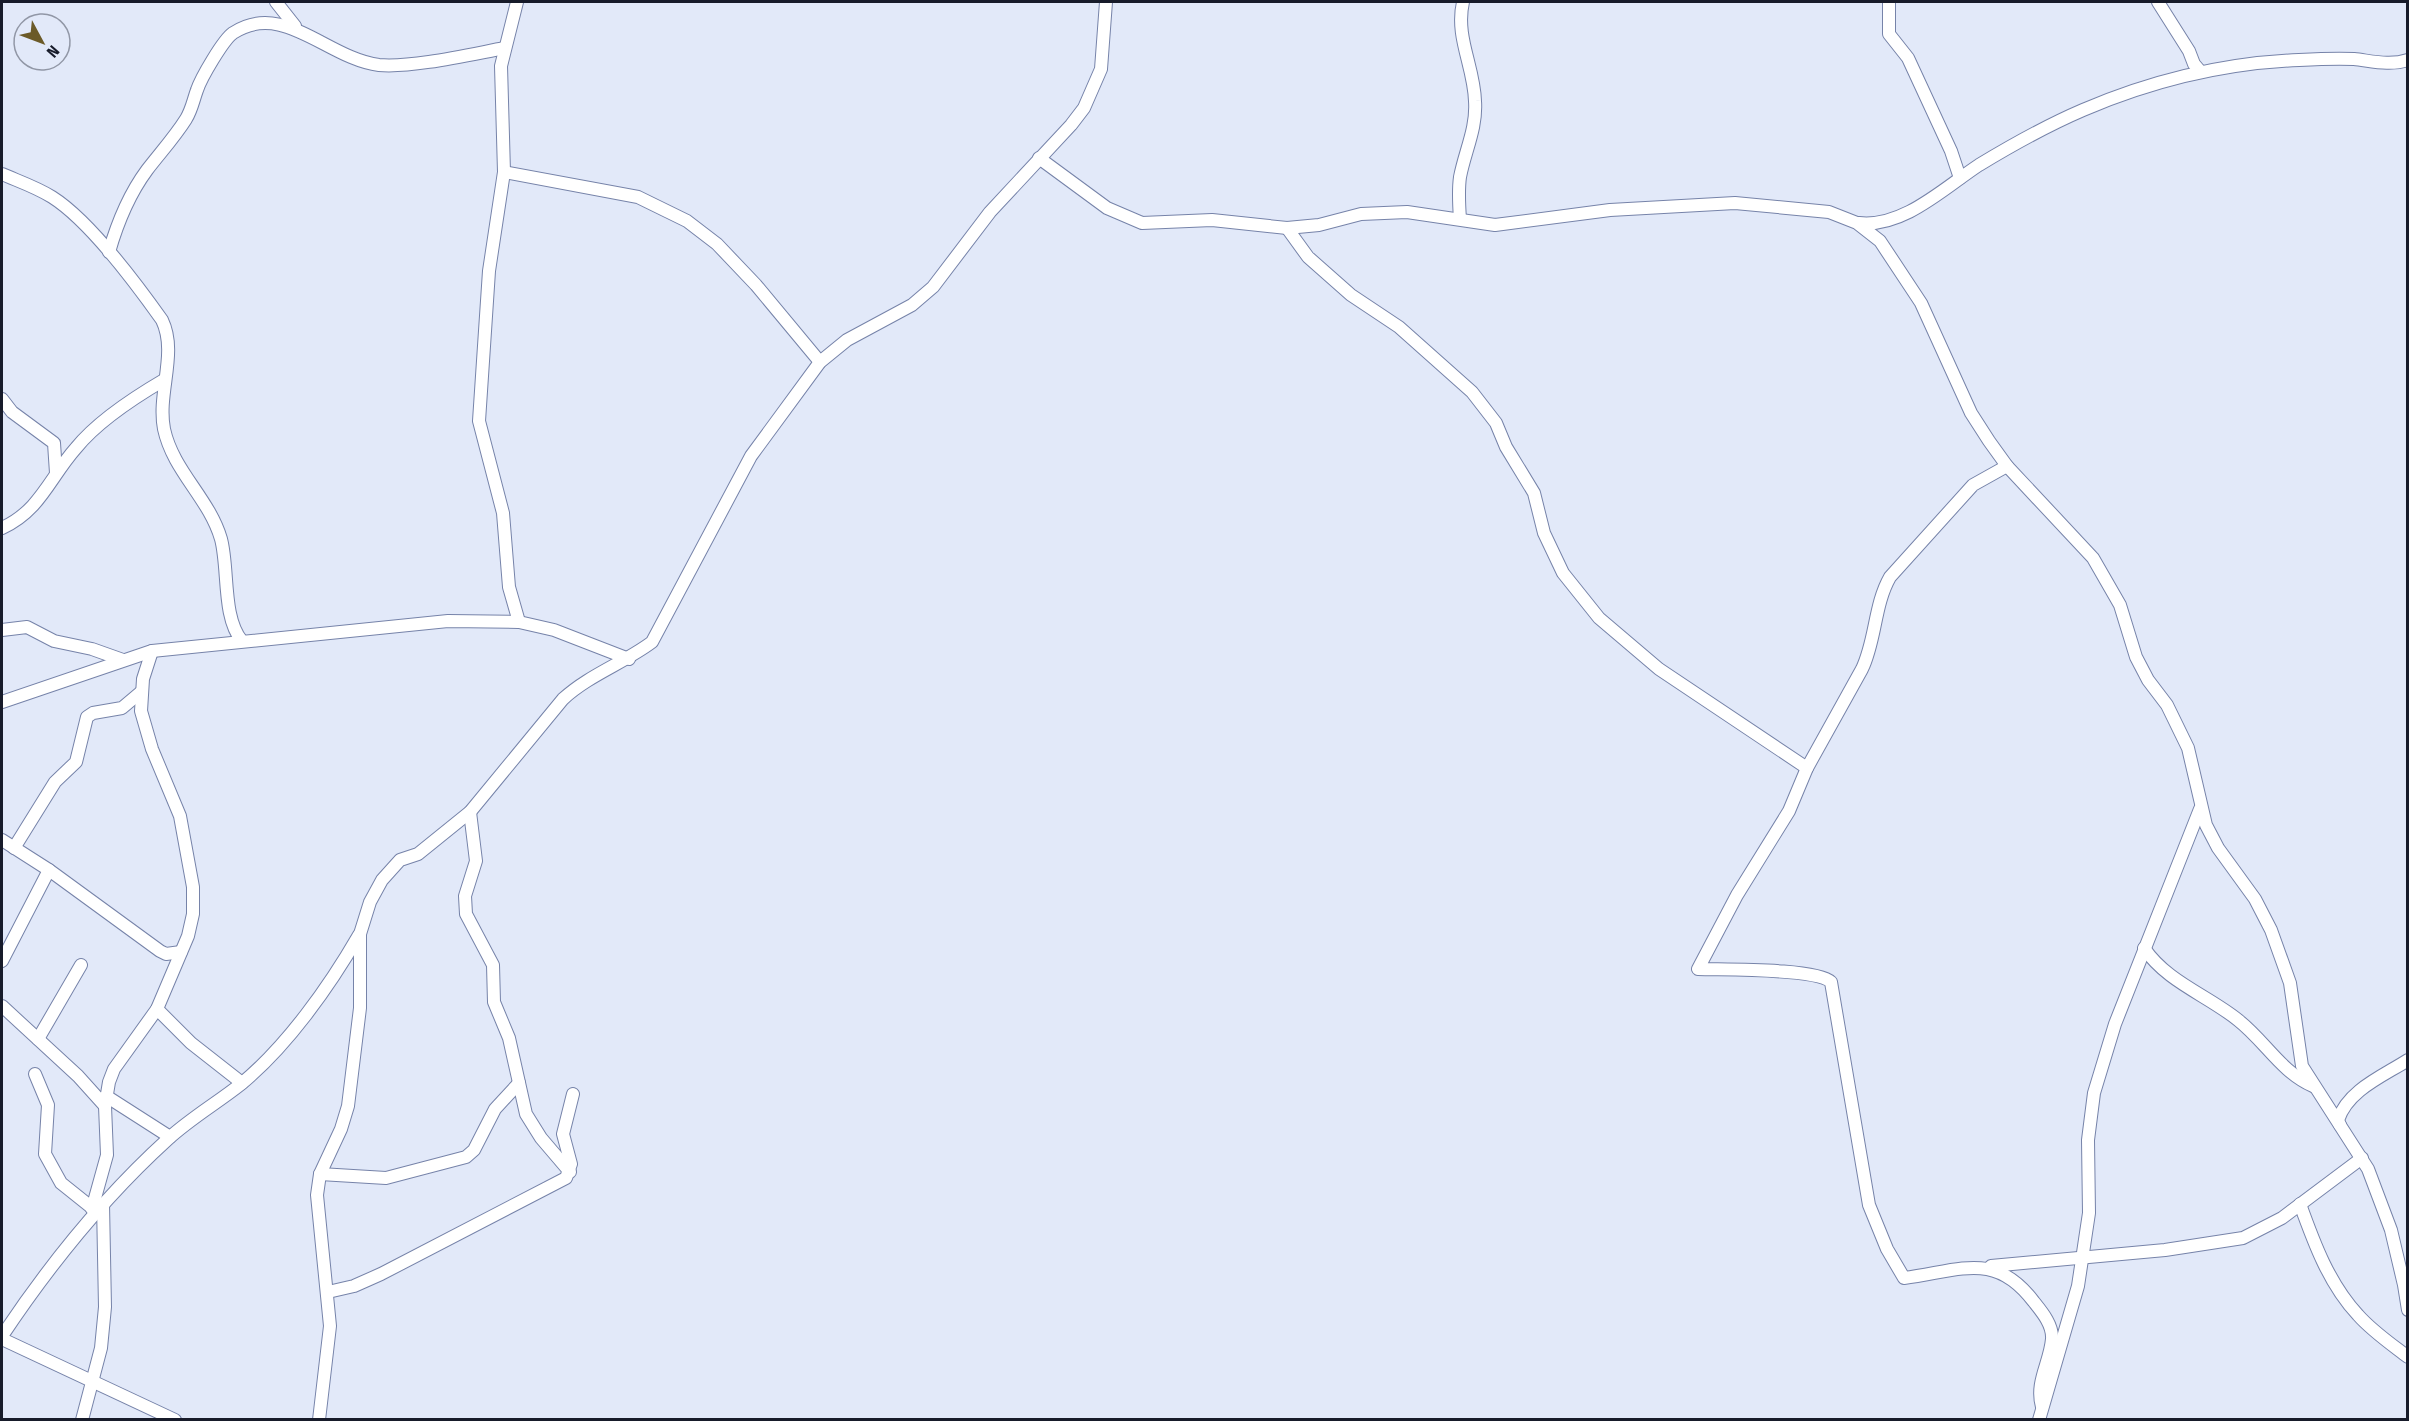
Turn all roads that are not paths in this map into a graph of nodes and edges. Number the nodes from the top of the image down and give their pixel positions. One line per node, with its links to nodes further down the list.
1 (276, 2): 7 (street)
2 (517, 2): 8 (street)
3 (1106, 2): 11 (street)
4 (1463, 2): 15 (street)
5 (1889, 2): 14 (street)
6 (2158, 2): 10 (street)
7 (295, 26): 8 (street); 18 (street)
8 (505, 48): 12 (street)
9 (2408, 60): 10 (street)
10 (2200, 71): 14 (street)
11 (1039, 158): 17 (street); 19 (street)
12 (504, 172): 19 (street); 25 (street)
13 (2, 174): 18 (street)
14 (1960, 178): 16 (street)
15 (1460, 219): 16 (street); 17 (street)
16 (1857, 223): 22 (street)
17 (1287, 228): 33 (street)
18 (109, 252): 20 (street)
19 (819, 362): 29 (street)
20 (164, 380): 23 (street); 27 (street)
21 (2, 399): 23 (street)
22 (2007, 466): 33 (street); 34 (street)
23 (56, 473): 24 (street)
24 (2, 528)
25 (519, 622): 27 (street); 29 (street)
26 (2, 630): 30 (street)
27 (242, 641): 28 (street)
28 (152, 651): 30 (street); 31 (street)
29 (630, 659): 35 (street)
30 (123, 660): 32 (street)
31 (141, 692): 37 (street); 41 (street)
32 (2, 702)
33 (1806, 768): 64 (street)
34 (2200, 809): 40 (street); 53 (street)
35 (470, 812): 39 (street); 52 (street)
36 (2, 840): 37 (street)
37 (14, 848): 38 (street)
38 (49, 870): 41 (street); 42 (street)
39 (360, 934): 51 (street); 60 (street)
40 (2144, 948): 44 (street); 45 (street)
41 (181, 952): 47 (street)
42 (2, 961)
43 (81, 965): 48 (street)
44 (2137, 967): 45 (street); 63 (street)
45 (2160, 969): 53 (street)
46 (2, 1006): 48 (street)
47 (157, 1009): 51 (street); 55 (street)
48 (38, 1039): 55 (street)
49 (2408, 1060): 56 (street)
50 (35, 1074): 62 (street)
51 (242, 1083): 57 (street)
52 (519, 1083): 59 (street); 60 (street)
53 (2313, 1086): 56 (street)
54 (573, 1094): 59 (street)
55 (105, 1101): 57 (street); 62 (street)
56 (2340, 1125): 58 (street)
57 (170, 1137): 62 (street)
58 (2362, 1158): 61 (street); 66 (street)
59 (570, 1172): 65 (street)
60 (320, 1174): 65 (street)
61 (2300, 1204): 63 (street); 68 (street)
62 (97, 1208): 67 (street); 69 (street)
63 (2080, 1256): 64 (street); 70 (street)
64 (1986, 1266): 70 (street)
65 (328, 1292): 73 (street)
66 (2408, 1310)
67 (2, 1338): 69 (street)
68 (2408, 1357)
69 (92, 1381): 71 (street); 72 (street)
70 (2042, 1407): 74 (street)
71 (82, 1419)
72 (176, 1419)
73 (319, 1419)
74 (2039, 1419)

